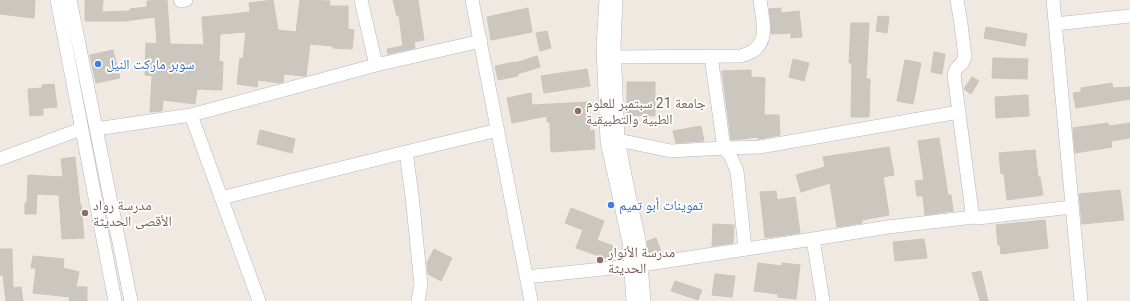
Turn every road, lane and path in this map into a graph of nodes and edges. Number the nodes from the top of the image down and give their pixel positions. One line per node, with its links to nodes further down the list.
1 (56, 0): 18 (street)
2 (70, 0): 17 (street)
3 (180, 0): 4 (street)
4 (186, 0)
5 (361, 0): 19 (street)
6 (472, 0): 14 (street)
7 (606, 0): 34 (street)
8 (616, 0): 16 (street)
9 (760, 0): 15 (street)
10 (957, 0): 20 (street)
11 (1053, 0): 13 (street)
12 (1130, 16): 13 (street)
13 (1055, 24): 30 (street)
14 (481, 41): 19 (street); 24 (street)
15 (711, 56): 16 (street); 26 (street)
16 (614, 57): 25 (street)
17 (81, 58): 18 (street); 23 (street)
18 (68, 60): 22 (street)
19 (376, 65): 21 (street)
20 (959, 112): 26 (street); 31 (street)
21 (192, 115): 23 (street); 29 (street)
22 (81, 128): 28 (street); 36 (street)
23 (96, 129): 37 (street)
24 (498, 130): 27 (street); 35 (street)
25 (618, 140): 26 (street); 34 (street)
26 (724, 148): 33 (street)
27 (406, 152): 29 (street); 39 (street)
28 (0, 159)
29 (222, 198): 38 (street)
30 (1072, 207): 31 (street); 44 (street)
31 (974, 217): 32 (street)
32 (813, 239): 33 (street); 43 (street)
33 (745, 249): 34 (street)
34 (636, 265): 35 (street); 41 (street); 42 (street)
35 (526, 277): 40 (street)
36 (115, 301)
37 (131, 301)
38 (259, 301)
39 (418, 301)
40 (530, 301)
41 (633, 301)
42 (644, 301)
43 (823, 301)
44 (1081, 301)

